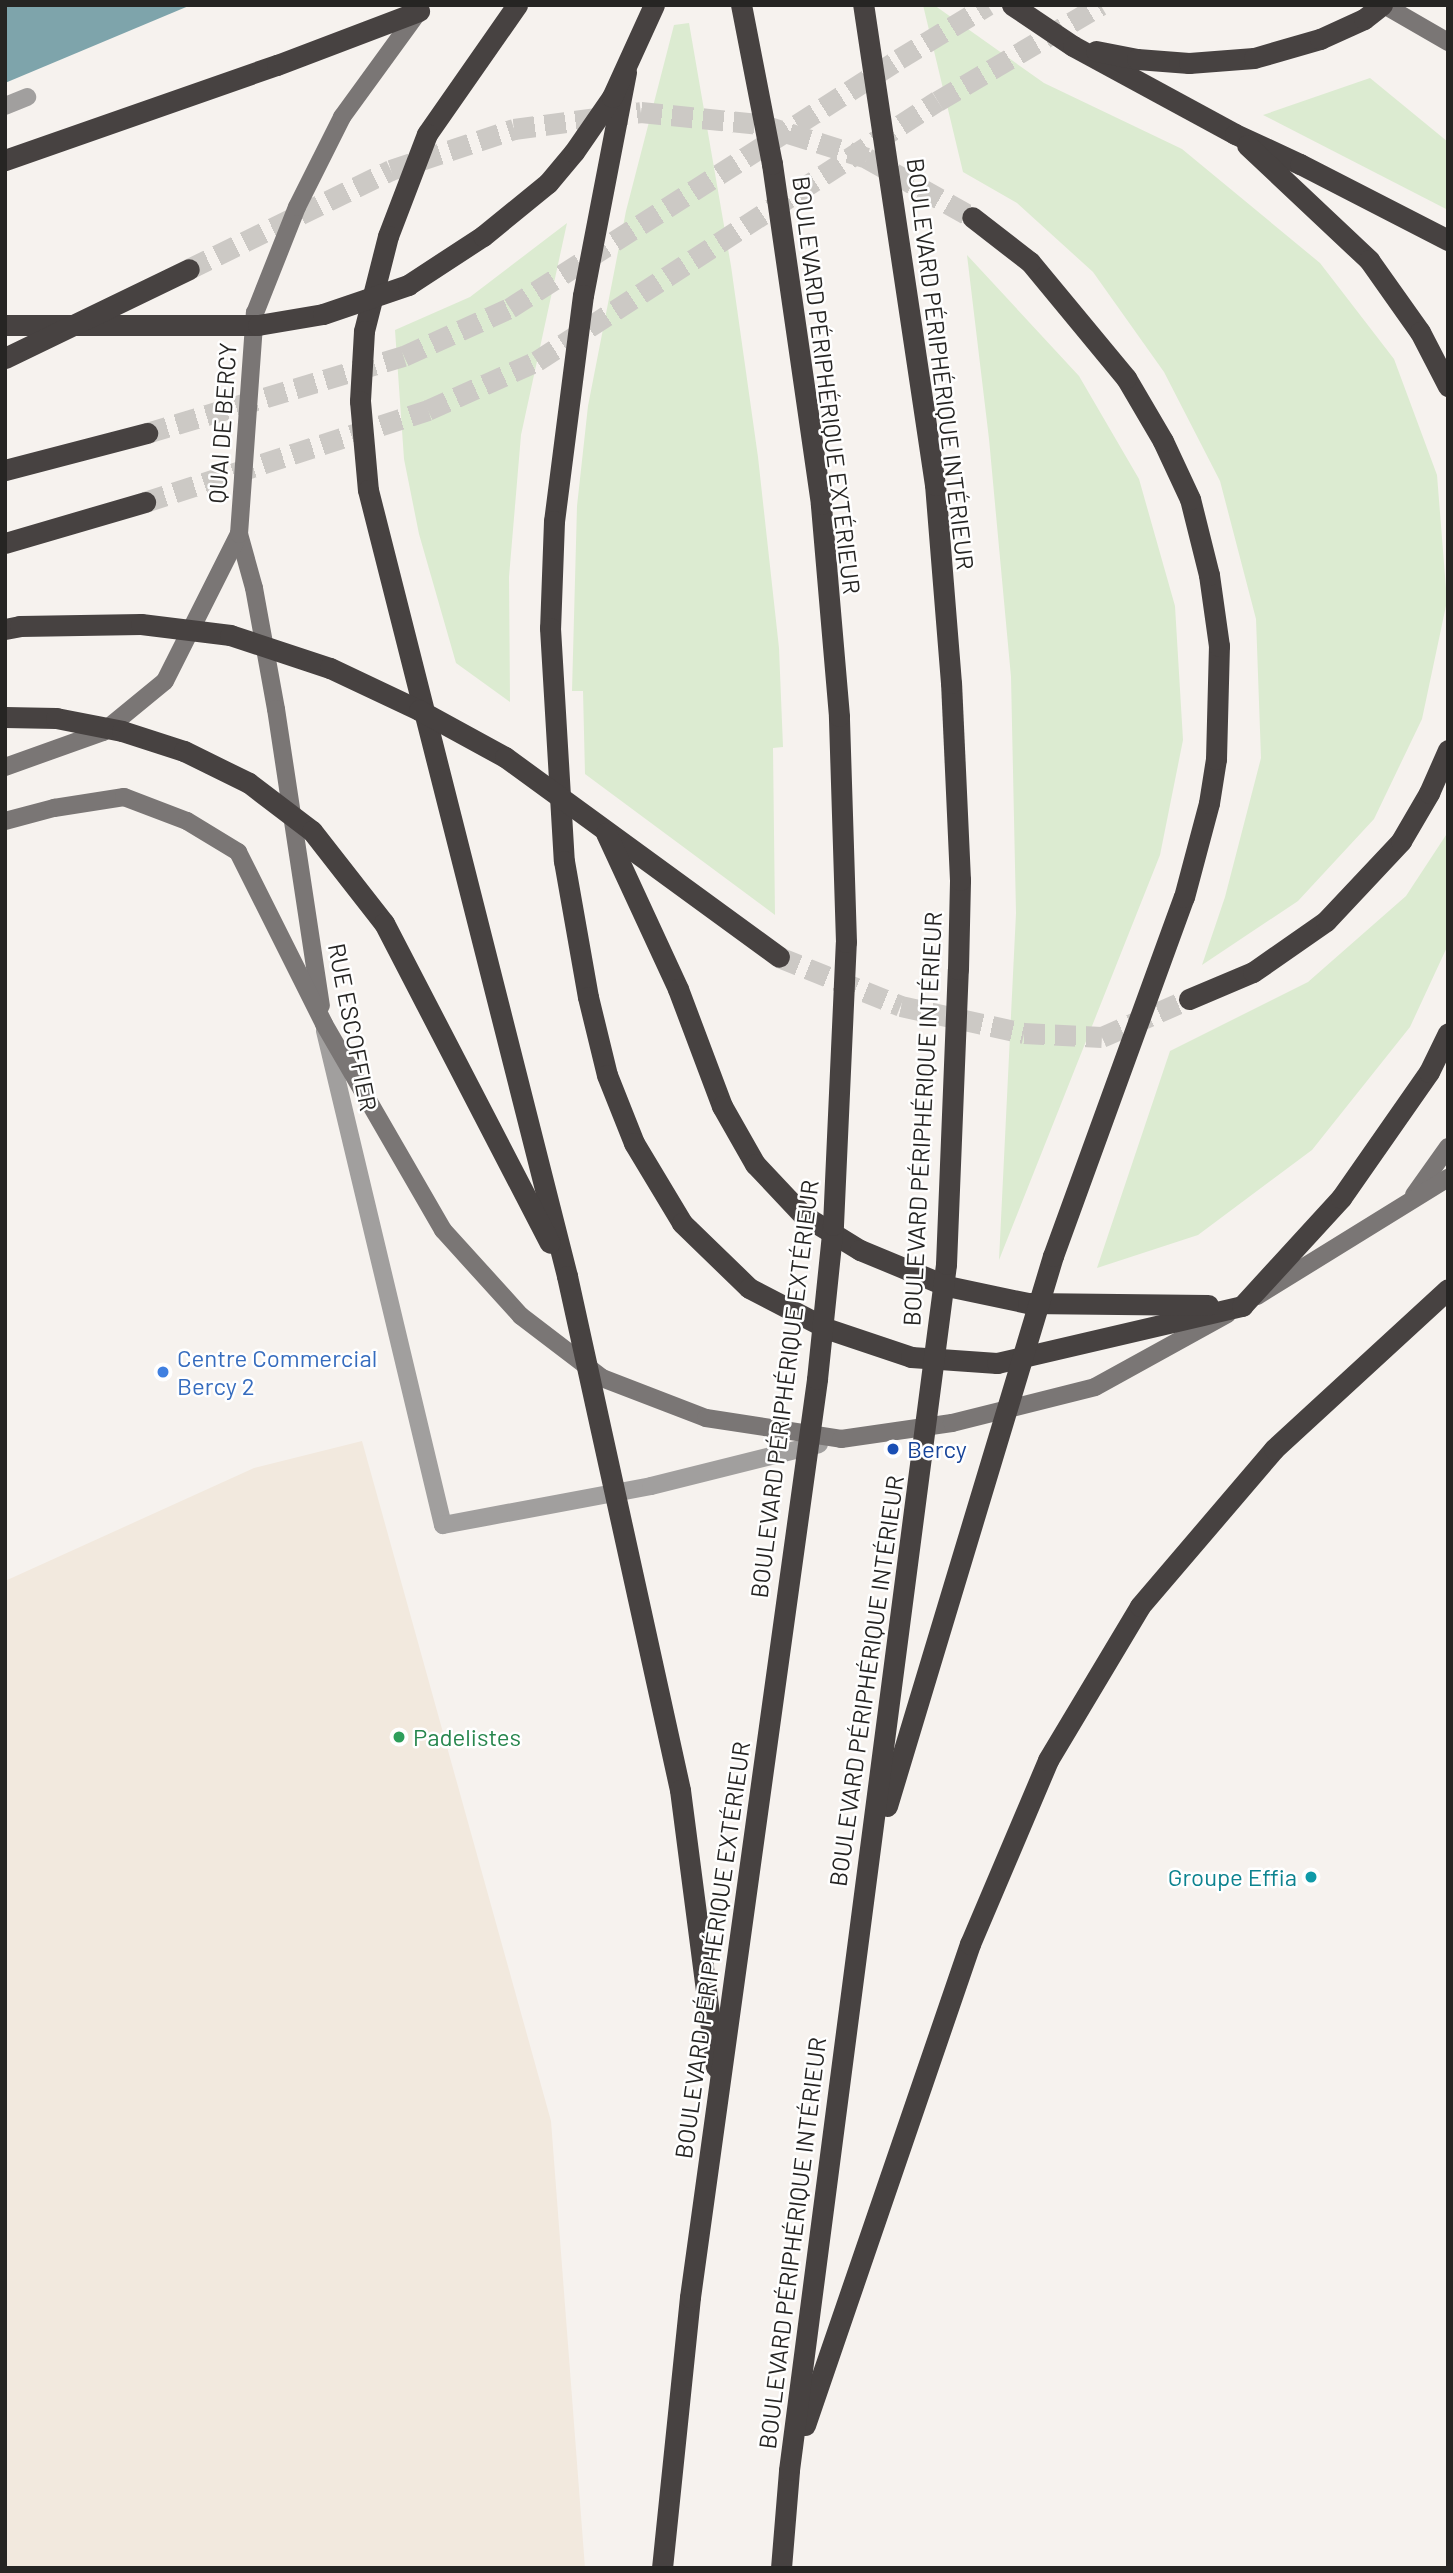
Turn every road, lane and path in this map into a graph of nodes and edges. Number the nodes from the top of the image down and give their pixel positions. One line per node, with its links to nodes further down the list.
1 (517, 5): 39 (highway)
2 (741, 5): 44 (highway, BOULEVARD PÉRIPHÉRIQUE EXTÉRIEUR)
3 (863, 5): 43 (highway, BOULEVARD PÉRIPHÉRIQUE INTÉRIEUR)
4 (1012, 5): 9 (highway)
5 (1383, 5): 8 (main road); 9 (highway)
6 (653, 7): 10 (highway)
7 (419, 11): 14 (highway); 24 (main road, QUAI DE BERCY)
8 (1448, 42)
9 (1073, 46): 13 (highway)
10 (626, 72): 18 (highway); 41 (highway)
11 (27, 97): 12 (street)
12 (5, 106)
13 (1235, 134): 16 (highway); 20 (highway)
14 (5, 160)
15 (972, 217): 43 (highway)
16 (1448, 240)
17 (189, 270): 19 (highway)
18 (5, 325)
19 (5, 358)
20 (1448, 386)
21 (147, 433): 22 (highway)
22 (5, 470)
23 (145, 502): 25 (highway)
24 (239, 534): 29 (main road, QUAI DE BERCY); 34 (main road, RUE ESCOFFIER)
25 (5, 543)
26 (5, 629): 31 (highway)
27 (5, 717): 39 (highway)
28 (1448, 750): 33 (highway)
29 (5, 767)
30 (5, 821): 34 (main road)
31 (606, 833): 32 (highway); 41 (highway)
32 (779, 957)
33 (1189, 999)
34 (324, 1024): 42 (main road); 42 (street, RUE ESCOFFIER)
35 (1448, 1033): 41 (highway)
36 (1448, 1147): 38 (main road)
37 (1448, 1178): 38 (main road)
38 (1408, 1203): 41 (main road)
39 (567, 1276): 44 (highway)
40 (1448, 1289): 45 (highway)
41 (1242, 1306): 42 (main road)
42 (841, 1439)
43 (868, 1868): 45 (highway, BOULEVARD PÉRIPHÉRIQUE INTÉRIEUR)
44 (719, 2094): 46 (highway, BOULEVARD PÉRIPHÉRIQUE EXTÉRIEUR)
45 (789, 2470): 47 (highway, BOULEVARD PÉRIPHÉRIQUE INTÉRIEUR)
46 (662, 2568)
47 (781, 2568)

